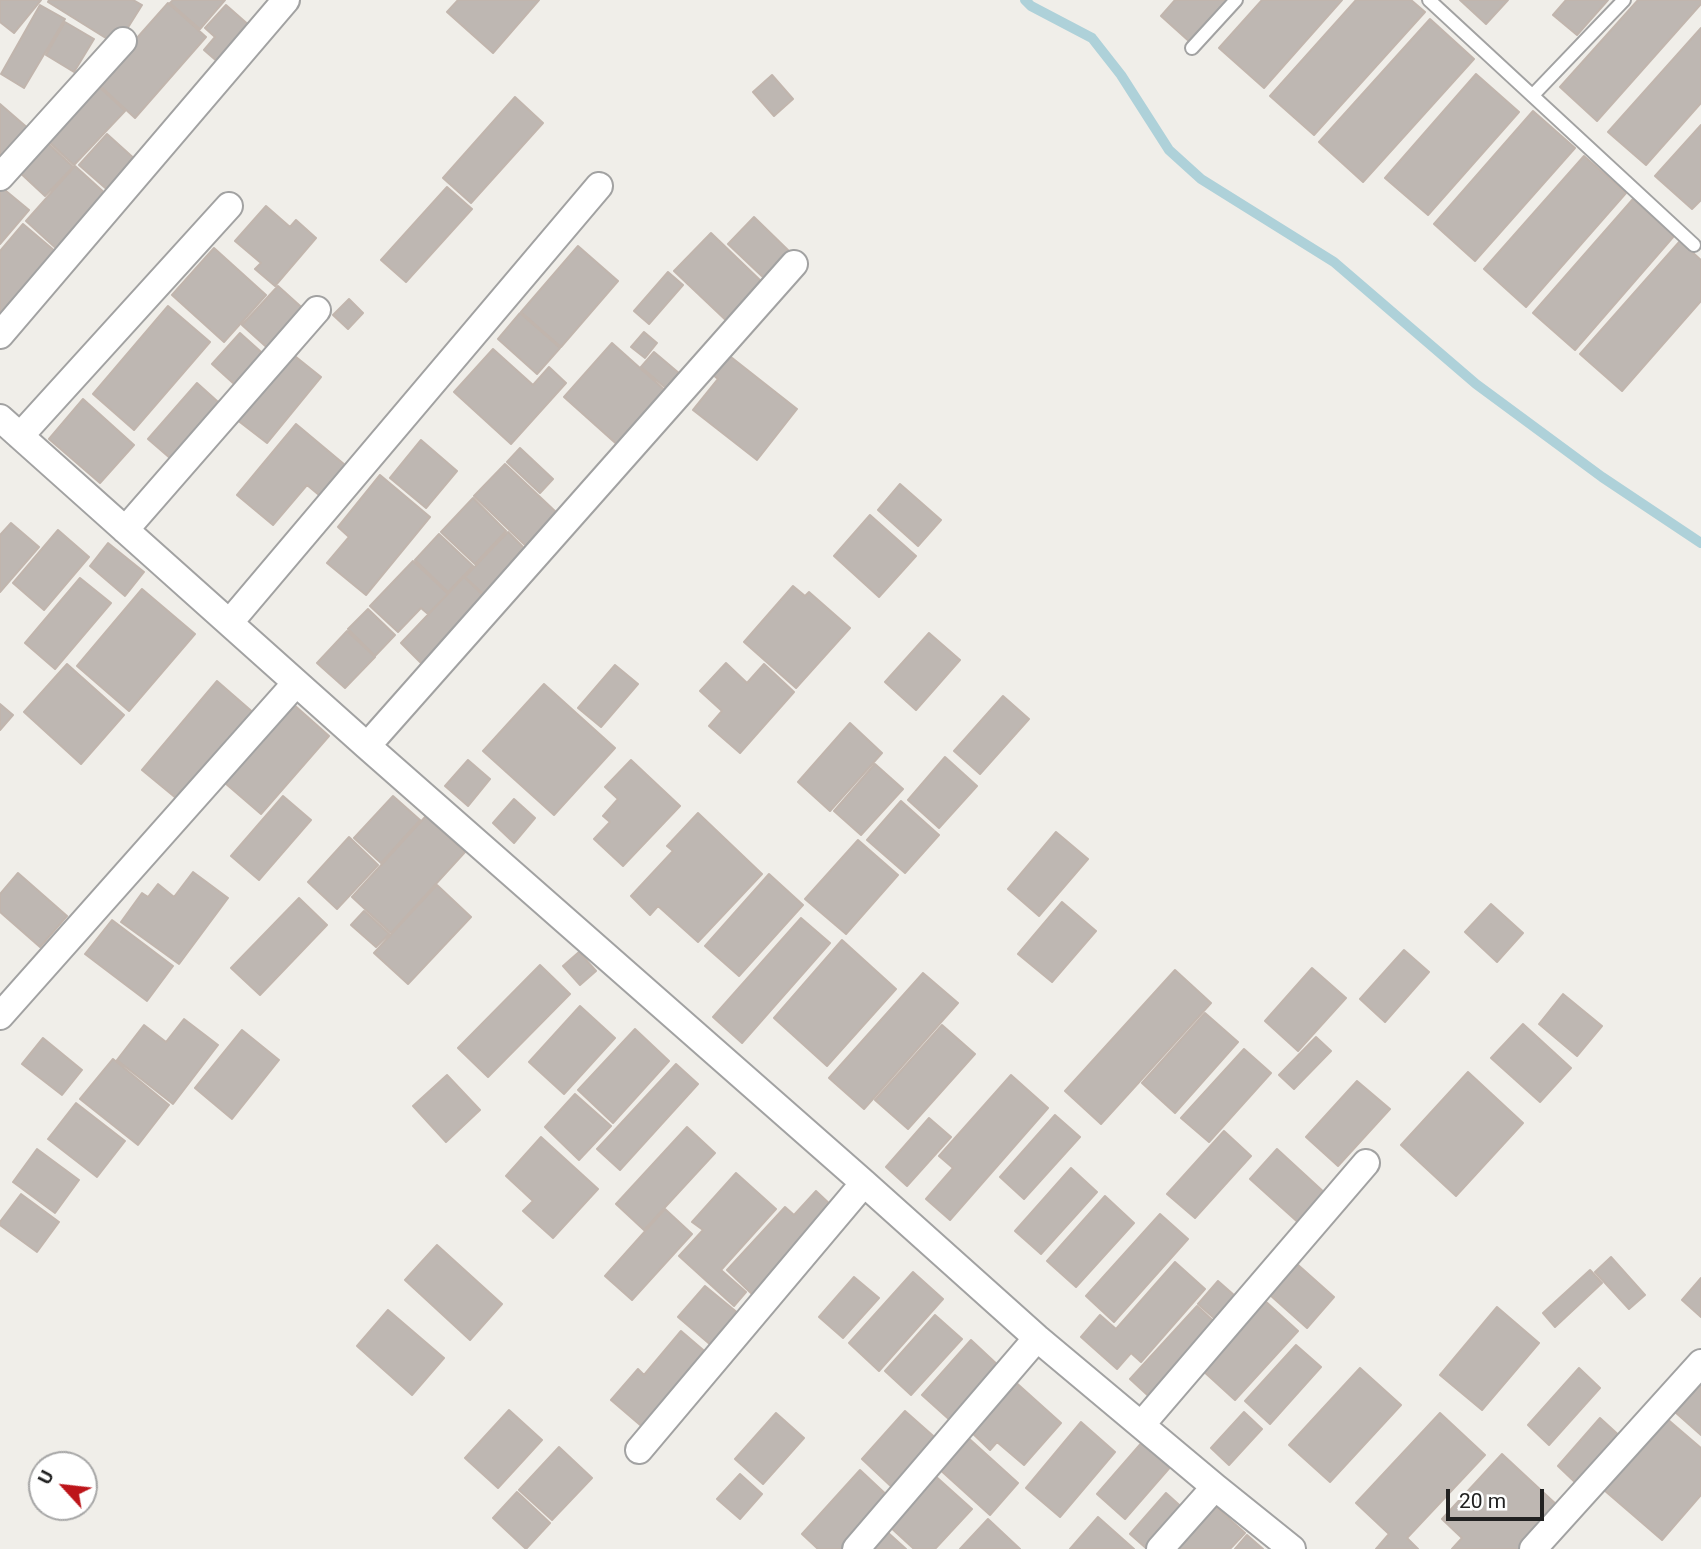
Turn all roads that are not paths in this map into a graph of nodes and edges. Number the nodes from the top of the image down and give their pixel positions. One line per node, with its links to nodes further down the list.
1 (286, 0): 14 (street)
2 (1236, 0): 6 (lane)
3 (1429, 0): 7 (lane)
4 (1624, 0): 7 (lane)
5 (123, 41): 8 (street)
6 (1192, 48)
7 (1533, 95): 11 (lane)
8 (0, 177)
9 (599, 187): 18 (street)
10 (229, 206): 16 (street)
11 (1694, 245)
12 (794, 264): 20 (street)
13 (317, 310): 17 (street)
14 (0, 335)
15 (0, 418): 16 (street)
16 (20, 436): 17 (street)
17 (125, 530): 18 (street)
18 (230, 622): 19 (street)
19 (296, 683): 20 (street); 21 (street)
20 (367, 746): 23 (street)
21 (0, 1016)
22 (1366, 1163): 26 (street)
23 (864, 1184): 24 (street); 27 (street)
24 (1037, 1338): 26 (street); 29 (street)
25 (1701, 1363): 32 (street)
26 (1142, 1424): 28 (street)
27 (639, 1450)
28 (1215, 1487): 30 (street); 31 (street)
29 (856, 1549)
30 (1160, 1549)
31 (1292, 1549)
32 (1533, 1549)

